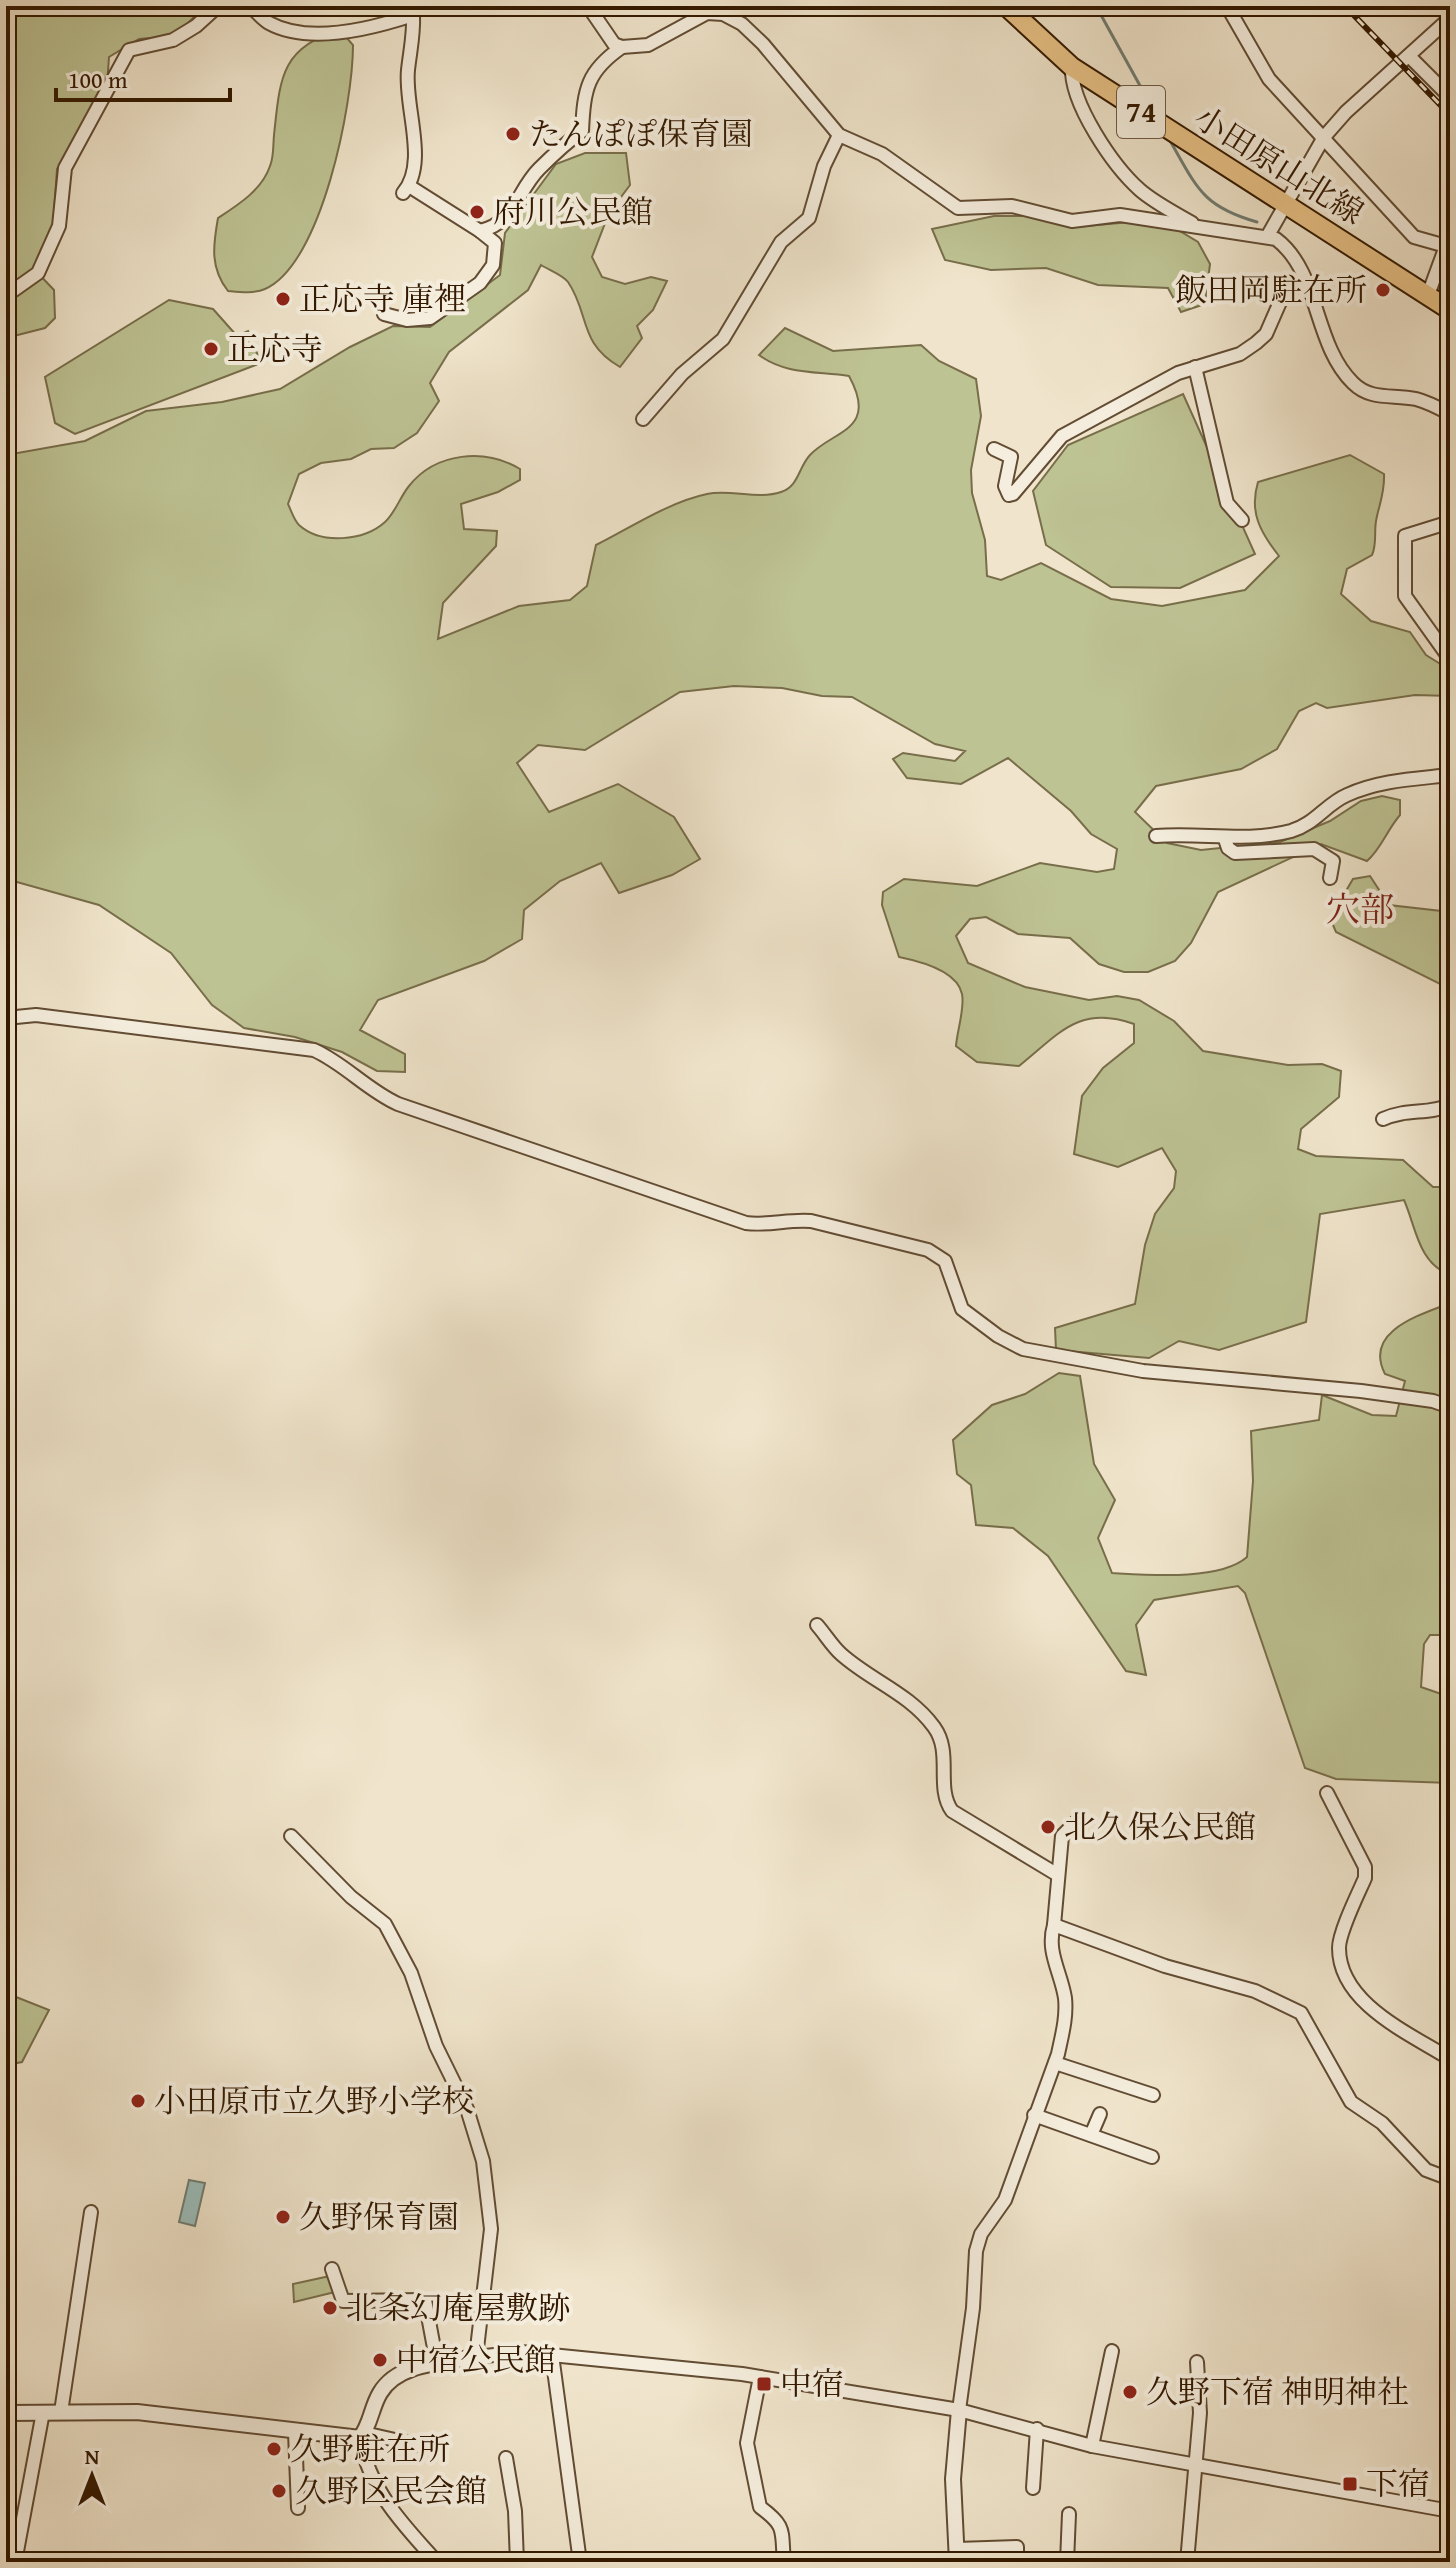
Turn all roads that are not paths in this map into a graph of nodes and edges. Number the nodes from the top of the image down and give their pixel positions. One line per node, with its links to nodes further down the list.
1 (218, 6): 19 (street)
2 (250, 6): 6 (street)
3 (588, 6): 8 (street)
4 (1006, 6): 10 (main road, 小田原山北線 / 74)
5 (1227, 6): 13 (street)
6 (415, 10): 16 (street)
7 (1450, 18): 9 (street)
8 (622, 47): 12 (street); 16 (street)
9 (1409, 56): 11 (street); 13 (street)
10 (1072, 67): 14 (main road, 小田原山北線 / 74); 15 (street)
11 (1450, 97)
12 (839, 135): 15 (street); 25 (street)
13 (1324, 137): 14 (street); 20 (street)
14 (1286, 204): 17 (street); 20 (main road, 小田原山北線 / 74)
15 (1195, 225): 17 (street)
16 (480, 231): 22 (street)
17 (1267, 237): 18 (street)
18 (1303, 279): 23 (street); 24 (street)
19 (6, 291)
20 (1428, 295): 21 (main road, 小田原山北線 / 74)
21 (1450, 310)
22 (384, 314)
23 (1195, 367): 26 (street); 27 (street)
24 (1450, 414)
25 (643, 419)
26 (994, 449)
27 (1242, 520)
28 (1450, 522): 29 (street)
29 (1450, 659)
30 (1450, 775): 32 (street)
31 (1156, 836): 32 (street)
32 (1225, 839): 33 (street)
33 (1330, 878)
34 (6, 1018): 37 (street)
35 (1450, 1105): 36 (street)
36 (1383, 1119)
37 (1450, 1407)
38 (817, 1625): 42 (street)
39 (1327, 1793): 44 (street)
40 (1076, 1822): 42 (street)
41 (291, 1836): 56 (street)
42 (1058, 1875): 43 (street)
43 (1054, 1925): 45 (street); 51 (street)
44 (1450, 2059)
45 (1055, 2063): 46 (street); 48 (street)
46 (1153, 2095)
47 (1100, 2114): 49 (street)
48 (1034, 2115): 49 (street); 60 (street)
49 (1091, 2135): 50 (street)
50 (1152, 2157)
51 (1450, 2179)
52 (91, 2212): 62 (street)
53 (332, 2269): 58 (street)
54 (1112, 2351): 68 (street)
55 (552, 2355): 56 (street); 59 (street); 79 (street)
56 (476, 2357): 58 (street)
57 (1197, 2362): 70 (street)
58 (437, 2364): 66 (street)
59 (760, 2377): 60 (street); 80 (street)
60 (959, 2410): 64 (street); 75 (street)
61 (43, 2412): 62 (street); 63 (street); 76 (street)
62 (61, 2412): 65 (street)
63 (6, 2413)
64 (1037, 2429): 68 (street); 71 (street)
65 (295, 2432): 66 (street); 72 (street)
66 (362, 2436): 67 (street); 77 (street)
67 (417, 2445)
68 (1092, 2446): 70 (street)
69 (506, 2458): 78 (street)
70 (1196, 2463): 73 (street); 83 (street)
71 (1033, 2488)
72 (298, 2508)
73 (1450, 2511)
74 (1069, 2514): 82 (street)
75 (957, 2556): 81 (street)
76 (15, 2562)
77 (437, 2562)
78 (517, 2562)
79 (580, 2562)
80 (784, 2562)
81 (1017, 2562)
82 (1067, 2562)
83 (1187, 2562)

